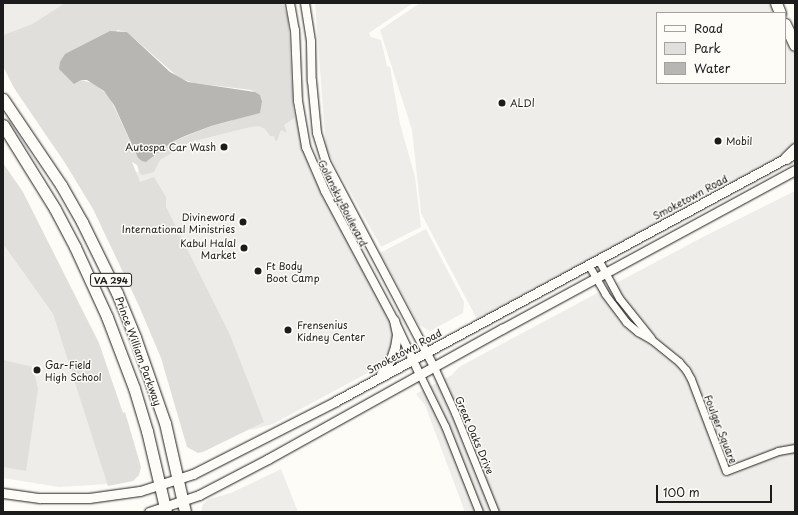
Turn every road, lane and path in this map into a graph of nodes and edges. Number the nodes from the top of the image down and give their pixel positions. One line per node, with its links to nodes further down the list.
1 (290, 3): 8 (street, Golansky Boulevard)
2 (305, 3): 7 (street, Golansky Boulevard)
3 (786, 26): 4 (main road)
4 (795, 45)
5 (3, 99): 24 (main road, Prince William Parkway / VA 294)
6 (3, 125): 25 (main road, Prince William Parkway / VA 294)
7 (318, 140): 8 (street); 18 (street, Golansky Boulevard)
8 (304, 143): 16 (street, Golansky Boulevard)
9 (795, 149): 10 (main road)
10 (791, 156): 12 (main road, Smoketown Road)
11 (795, 170): 14 (main road)
12 (598, 259): 13 (main road, Smoketown Road); 14 (street, Foulger Square)
13 (588, 264): 15 (street, Foulger Square); 18 (main road, Smoketown Road)
14 (606, 274): 15 (main road); 17 (street, Foulger Square)
15 (596, 279): 17 (street, Foulger Square); 20 (main road)
16 (394, 320): 19 (street, Golansky Boulevard); 22 (main road)
17 (652, 340): 23 (street, Foulger Square)
18 (426, 351): 19 (main road, Smoketown Road); 20 (street, Golansky Boulevard)
19 (413, 358): 21 (street, Golansky Boulevard); 22 (main road, Smoketown Road)
20 (434, 367): 21 (main road); 31 (street, Great Oaks Drive)
21 (420, 375): 27 (main road); 30 (street)
22 (379, 377): 24 (main road, Smoketown Road)
23 (795, 448)
24 (179, 480): 25 (main road, Smoketown Road); 27 (main road, Prince William Parkway / VA 294)
25 (161, 485): 26 (main road, Smoketown Road); 28 (main road, Prince William Parkway / VA 294)
26 (3, 493)
27 (184, 507): 28 (main road)
28 (165, 510): 29 (main road)
29 (148, 512)
30 (479, 512)
31 (495, 512)

